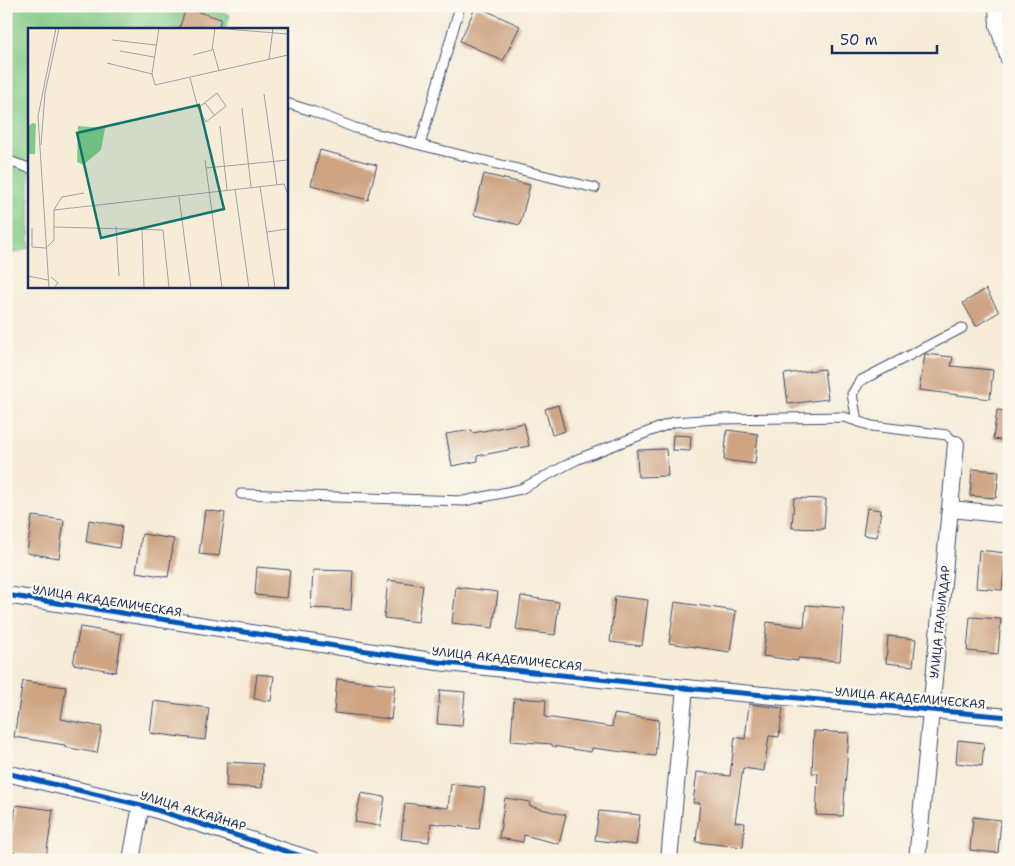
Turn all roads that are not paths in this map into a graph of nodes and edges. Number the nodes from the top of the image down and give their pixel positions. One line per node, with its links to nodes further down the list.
1 (460, 6): 6 (lane)
2 (997, 6): 3 (street)
3 (1003, 23): 4 (street)
4 (1009, 58)
5 (288, 104): 6 (lane)
6 (420, 145): 9 (lane)
7 (6, 160): 8 (lane)
8 (28, 168)
9 (595, 188)
10 (962, 328): 11 (lane)
11 (857, 421): 12 (lane); 13 (lane)
12 (956, 444): 14 (street, УЛИЦА ГАЛЫМДАР)
13 (241, 494)
14 (951, 509): 15 (street); 18 (street, УЛИЦА ГАЛЫМДАР)
15 (1009, 515)
16 (6, 595): 17 (street, УЛИЦА АКАДЕМИЧЕСКАЯ)
17 (685, 688): 18 (street, УЛИЦА АКАДЕМИЧЕСКАЯ); 24 (street)
18 (931, 710): 19 (street, УЛИЦА АКАДЕМИЧЕСКАЯ); 25 (street, УЛИЦА ГАЛЫМДАР)
19 (1009, 717)
20 (6, 773): 21 (street, УЛИЦА АККАЙНАР)
21 (141, 805): 22 (street); 23 (street, УЛИЦА АККАЙНАР)
22 (131, 860)
23 (313, 860)
24 (669, 860)
25 (917, 860)

